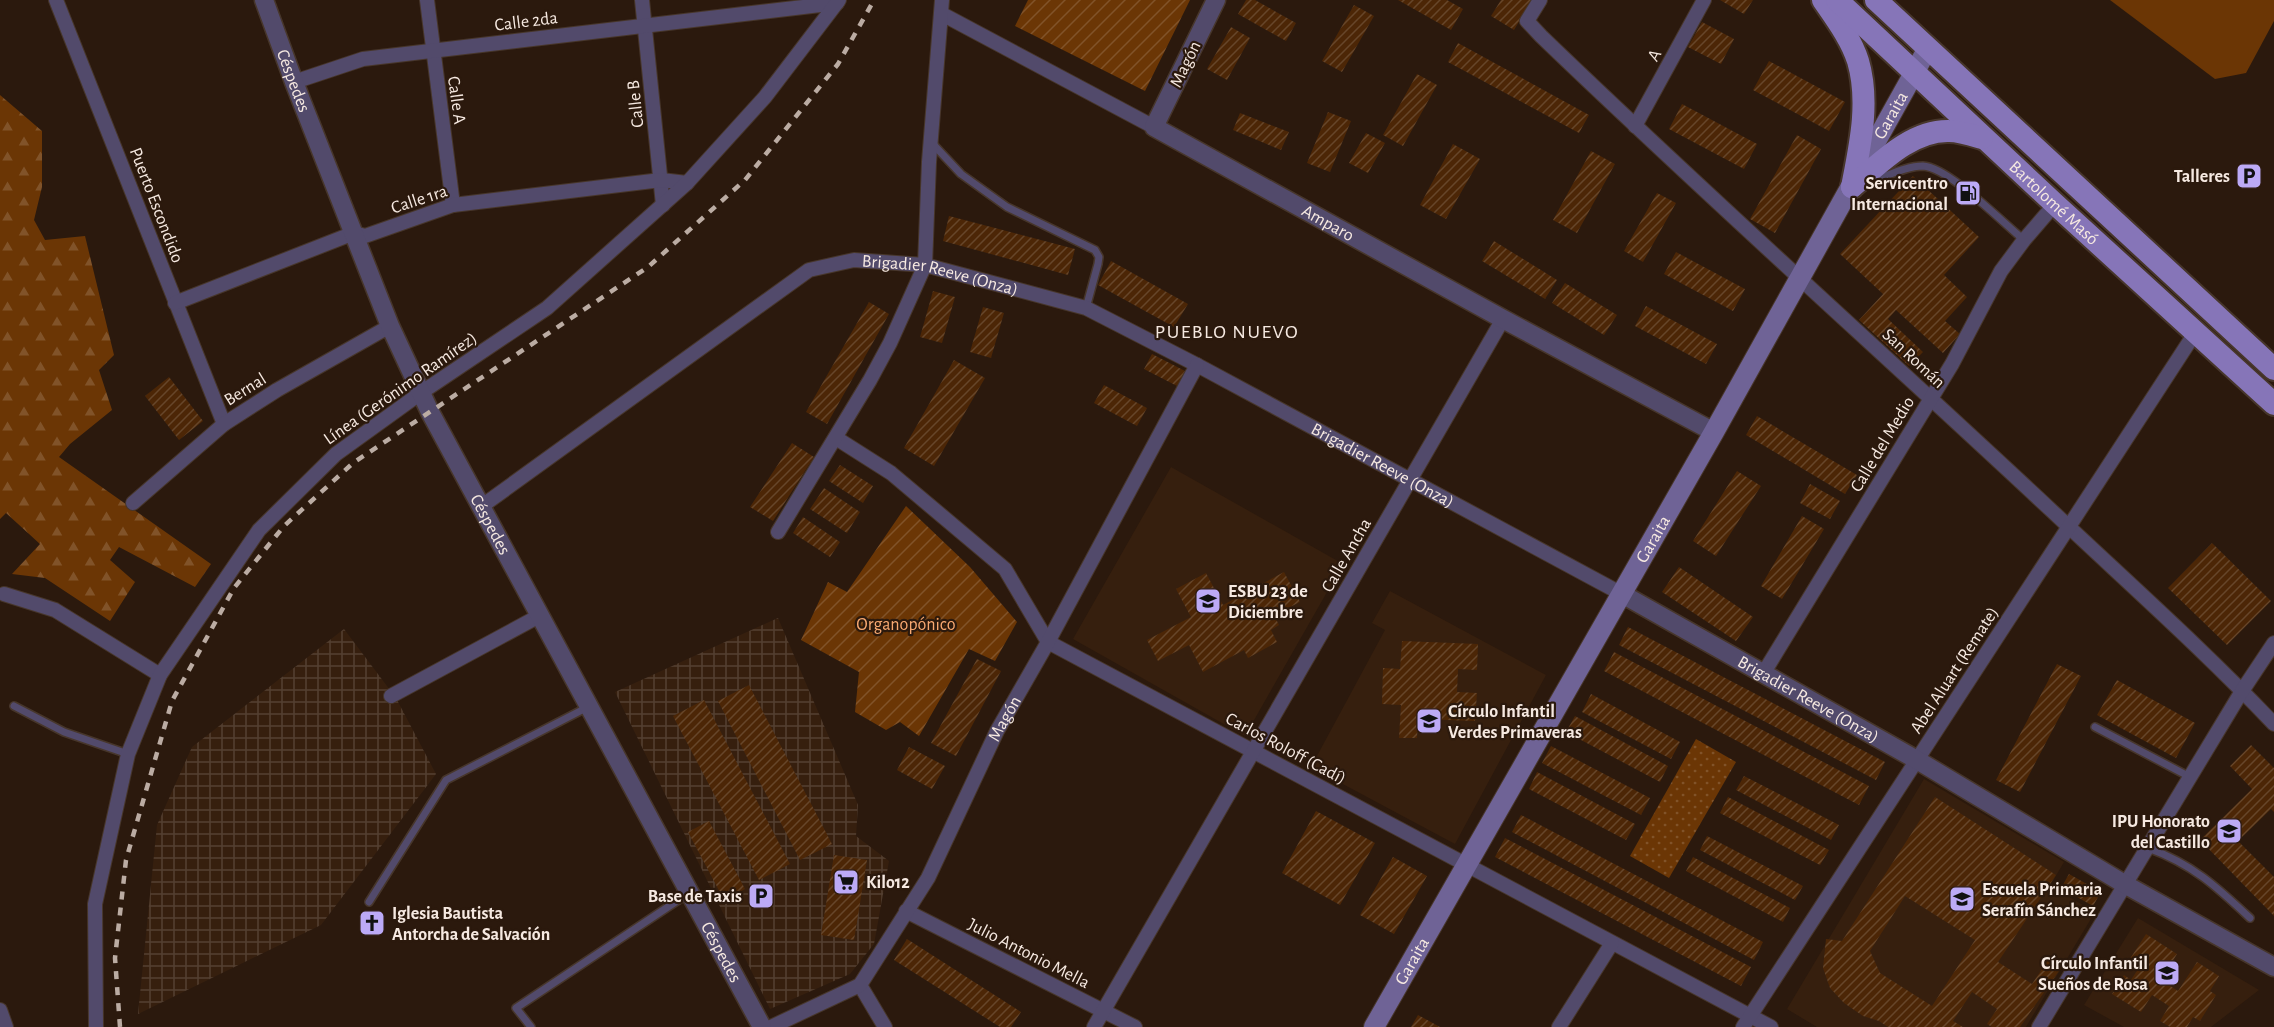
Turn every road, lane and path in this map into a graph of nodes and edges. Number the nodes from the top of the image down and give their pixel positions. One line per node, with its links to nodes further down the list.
1 (56, 0): 32 (street, Puerto Escondido)
2 (264, 0): 17 (street, Céspedes)
3 (427, 0): 15 (street, Calle A)
4 (642, 0): 13 (street, Calle B)
5 (1216, 0): 19 (street, Magón)
6 (1540, 0): 18 (street, San Román)
7 (1704, 0): 18 (street, A)
8 (1823, 0): 24 (main road)
9 (1837, 0): 16 (main road, Bartolomé Masó)
10 (1876, 0): 14 (main road, Bartolomé Masó)
11 (838, 1): 13 (street, Calle 2da); 23 (street, Línea (Gerónimo Ramírez))
12 (942, 7): 19 (street, Amparo); 21 (street)
13 (644, 25): 15 (street, Calle 2da); 22 (street, Calle B)
14 (1928, 48): 16 (main road, Garaita); 38 (main road, Bartolomé Masó)
15 (432, 51): 17 (street, Calle 2da); 26 (street, Calle A)
16 (1913, 73): 20 (main road, Bartolomé Masó); 24 (main road, Garaita)
17 (294, 82): 28 (street, Céspedes)
18 (1635, 126): 31 (street, San Román)
19 (1154, 127): 34 (street, Amparo)
20 (1983, 138): 24 (main road); 25 (main road, Bartolomé Masó)
21 (931, 142): 30 (street); 33 (lane)
22 (661, 180): 23 (street, Calle 1ra); 26 (street, Calle 1ra); 27 (street, Calle B)
23 (687, 183): 27 (street, Línea (Gerónimo Ramírez))
24 (1852, 187): 29 (lane); 31 (main road, Garaita)
25 (2055, 204): 29 (street, Calle del Medio); 36 (main road, Bartolomé Masó)
26 (453, 205): 28 (street, Calle 1ra)
27 (663, 205): 39 (street, Línea (Gerónimo Ramírez))
28 (354, 233): 32 (street, Calle 1ra); 35 (street, Céspedes)
29 (2024, 240): 40 (street, Calle del Medio)
30 (925, 265): 33 (street, Brigadier Reeve (Onza)); 44 (street); 47 (street, Brigadier Reeve (Onza))
31 (1799, 277): 40 (street, San Román); 43 (main road, Garaita)
32 (175, 303): 42 (street, Puerto Escondido)
33 (1086, 308): 37 (street, Brigadier Reeve (Onza))
34 (1503, 319): 43 (street, Amparo); 45 (street, Calle Ancha)
35 (390, 326): 39 (street, Céspedes); 42 (street, Bernal)
36 (2195, 333): 41 (main road, Bartolomé Masó); 48 (street, Abel Aluart (Remate))
37 (1197, 365): 45 (street, Brigadier Reeve (Onza)); 53 (street, Magón)
38 (2274, 369)
39 (422, 392): 47 (street, Céspedes); 56 (street, Línea (Gerónimo Ramírez))
40 (1931, 398): 48 (street, San Román); 55 (street, Calle del Medio)
41 (2274, 404)
42 (224, 424): 46 (street, Bernal)
43 (1714, 432): 51 (main road, Garaita)
44 (836, 438): 49 (street); 53 (street)
45 (1410, 481): 51 (street, Brigadier Reeve (Onza)); 63 (street, Calle Ancha)
46 (134, 503)
47 (482, 506): 52 (street, Céspedes)
48 (2068, 527): 57 (street, San Román); 65 (street, Abel Aluart (Remate))
49 (778, 532)
50 (4, 594): 56 (street)
51 (1622, 594): 55 (street, Brigadier Reeve (Onza)); 68 (main road, Garaita)
52 (541, 615): 58 (street); 60 (street, Céspedes)
53 (1048, 642): 63 (street, Carlos Roloff (Cadí)); 72 (street, Magón)
54 (2274, 642): 57 (street)
55 (1763, 674): 65 (street, Brigadier Reeve (Onza))
56 (160, 675): 64 (street, Línea (Gerónimo Ramírez))
57 (2242, 691): 61 (street, San Román); 66 (street)
58 (391, 696)
59 (14, 706): 64 (lane)
60 (590, 706): 70 (street, Céspedes); 71 (lane)
61 (2274, 724)
62 (2095, 727): 66 (lane)
63 (1254, 751): 68 (street, Carlos Roloff (Cadí)); 78 (street, Calle Ancha)
64 (128, 754): 81 (street, Línea (Gerónimo Ramírez))
65 (1917, 759): 69 (street, Brigadier Reeve (Onza)); 79 (street, Abel Aluart (Remate))
66 (2190, 777): 67 (street)
67 (2148, 848): 69 (street); 73 (lane)
68 (1466, 866): 74 (street, Carlos Roloff (Cadí)); 88 (main road, Garaita)
69 (2126, 885): 75 (street, Brigadier Reeve (Onza)); 91 (street)
70 (690, 892): 82 (lane); 83 (street, Céspedes)
71 (369, 902)
72 (906, 911): 76 (street, Magón); 78 (street, Julio Antonio Mella)
73 (2250, 918)
74 (1612, 943): 79 (street, Carlos Roloff (Cadí)); 89 (street)
75 (2274, 967)
76 (860, 985): 84 (street); 85 (street)
77 (0, 1010): 80 (street)
78 (1103, 1011): 86 (street, Calle Ancha); 87 (street, Julio Antonio Mella)
79 (1746, 1022): 90 (street, Carlos Roloff (Cadí))
80 (6, 1027)
81 (96, 1027)
82 (531, 1027)
83 (762, 1027)
84 (771, 1027)
85 (885, 1027)
86 (1094, 1027)
87 (1135, 1027)
88 (1374, 1027)
89 (1559, 1027)
90 (1771, 1027)
91 (2039, 1027)

